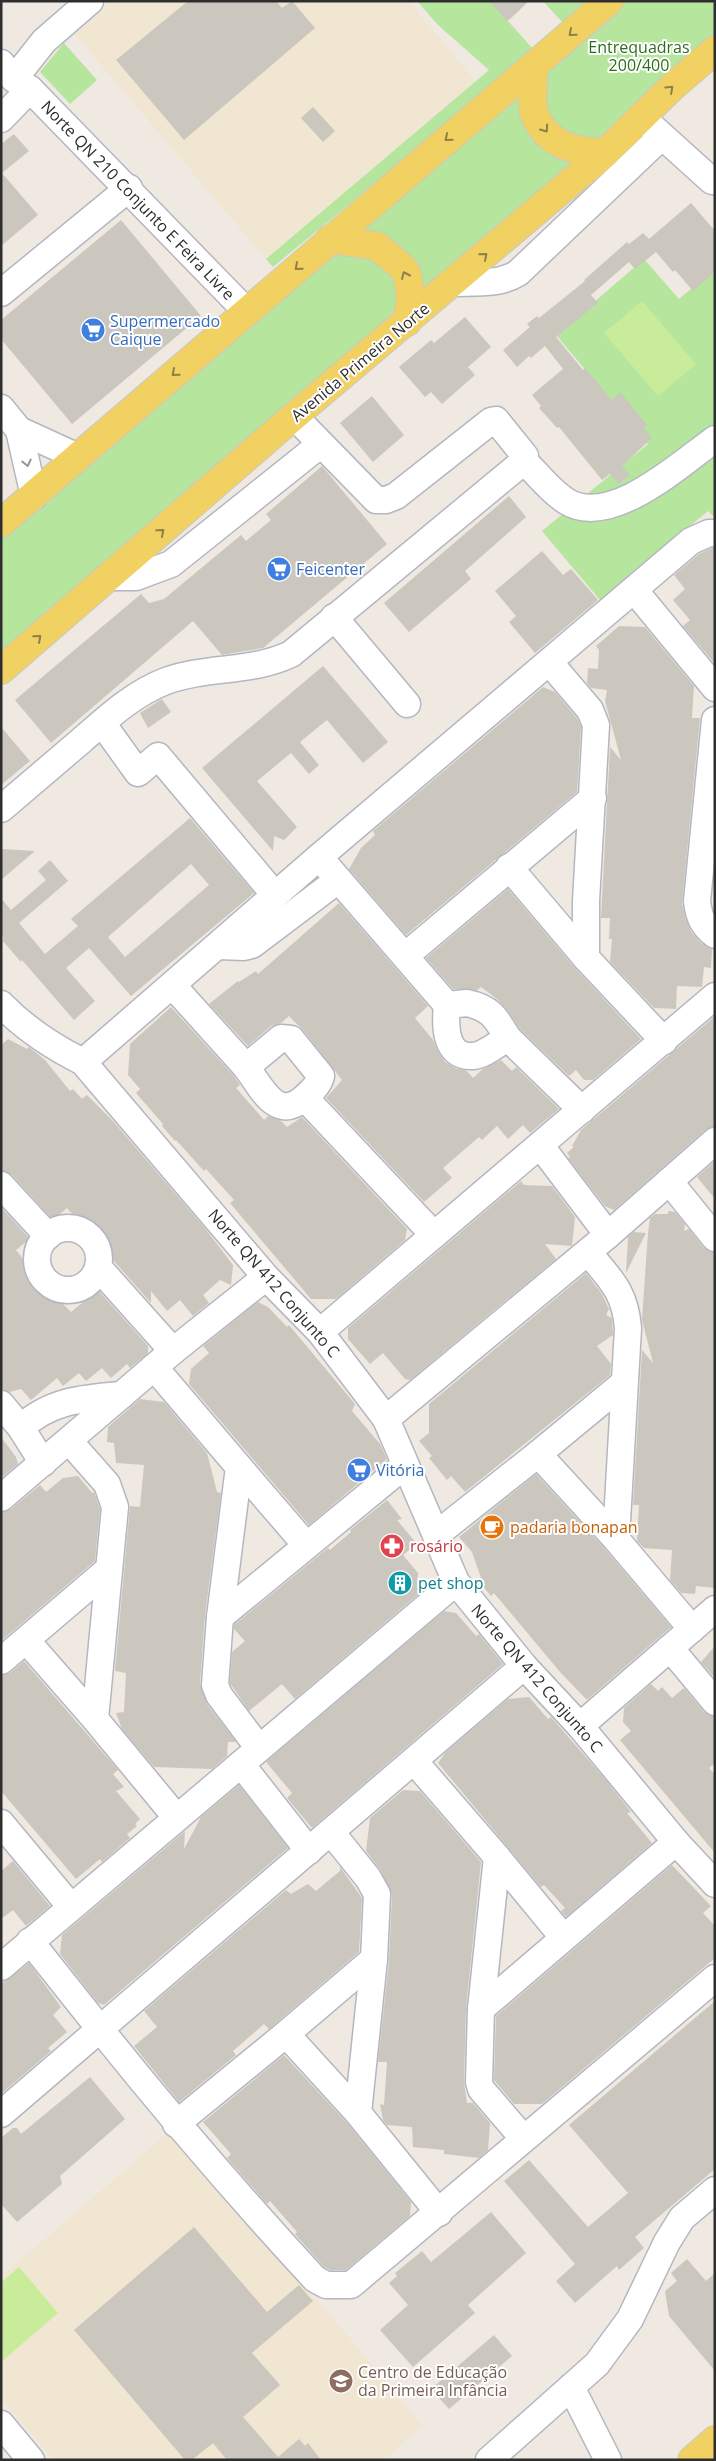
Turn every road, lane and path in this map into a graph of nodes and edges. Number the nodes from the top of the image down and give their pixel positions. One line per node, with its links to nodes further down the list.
1 (90, 1): 5 (street)
2 (609, 1): 4 (main road, one-way to 4)
3 (715, 50): 6 (main road, Avenida Primeira Norte, one-way to 3)
4 (533, 66): 9 (main road, one-way to 9); 12 (main road, one-way to 12)
5 (15, 77): 7 (street); 11 (street, Norte QN 210 Conjunto E Feira Livre)
6 (642, 116): 8 (street); 9 (main road, Avenida Primeira Norte)
7 (1, 119)
8 (661, 137): 10 (street); 13 (street)
9 (605, 152): 13 (main road, Avenida Primeira Norte, one-way to 9)
10 (714, 181)
11 (129, 188): 14 (street); 15 (street, Norte QN 210 Conjunto E Feira Livre)
12 (330, 239): 15 (main road, one-way to 15); 16 (main road, one-way to 12)
13 (453, 283): 16 (main road, Avenida Primeira Norte)
14 (1, 294)
15 (247, 312): 22 (main road, one-way to 22)
16 (406, 322): 18 (main road, Avenida Primeira Norte)
17 (1, 408): 19 (street)
18 (294, 416): 21 (street); 27 (main road, Avenida Primeira Norte, one-way to 18)
19 (19, 430): 22 (street); 24 (street, one-way to 24)
20 (715, 439): 23 (street)
21 (321, 444): 23 (street); 27 (street)
22 (78, 457): 24 (main road)
23 (524, 461): 29 (street)
24 (34, 496): 25 (main road)
25 (1, 523)
26 (715, 533): 28 (street)
27 (110, 577): 31 (main road, Avenida Primeira Norte, one-way to 27)
28 (635, 591): 30 (street); 32 (street)
29 (334, 617): 33 (street); 35 (street)
30 (550, 663): 36 (street); 39 (street)
31 (1, 670)
32 (715, 688)
33 (407, 704)
34 (715, 720): 38 (street)
35 (102, 723): 37 (street); 42 (street)
36 (593, 798): 40 (street); 46 (street)
37 (1, 809)
38 (710, 834): 43 (street)
39 (319, 857): 41 (street); 42 (street)
40 (509, 867): 45 (street); 46 (street)
41 (338, 880): 44 (street); 45 (street)
42 (275, 895): 44 (street)
43 (715, 935)
44 (218, 946): 47 (street)
45 (405, 956): 49 (street)
46 (586, 958): 52 (street)
47 (173, 986): 53 (street); 54 (street)
48 (715, 996): 52 (street)
49 (447, 1005): 51 (street); 51 (street)
50 (5, 1015): 53 (street, Norte QN 412 Conjunto C)
51 (508, 1038): 56 (street)
52 (664, 1041): 56 (street)
53 (83, 1062): 67 (street, Norte QN 412 Conjunto C)
54 (246, 1067): 55 (street); 55 (street)
55 (305, 1098): 61 (street)
56 (582, 1110): 58 (street)
57 (715, 1141): 59 (street)
58 (540, 1145): 61 (street); 62 (street)
59 (670, 1181): 62 (street); 64 (street)
60 (1, 1184): 63 (street)
61 (434, 1234): 68 (street)
62 (608, 1235): 65 (street)
63 (48, 1236): 66 (street); 66 (street)
64 (715, 1238)
65 (588, 1252): 70 (street); 73 (street)
66 (98, 1267): 69 (street)
67 (266, 1277): 68 (street, Norte QN 412 Conjunto C); 69 (street)
68 (320, 1332): 73 (street, Norte QN 412 Conjunto C)
69 (164, 1359): 71 (street); 79 (street)
70 (624, 1383): 76 (street); 82 (street)
71 (122, 1395): 74 (street); 75 (street)
72 (1, 1404): 74 (street)
73 (386, 1419): 78 (street, Norte QN 412 Conjunto C)
74 (21, 1428): 77 (street)
75 (69, 1441): 77 (street); 84 (street)
76 (538, 1454): 81 (street); 82 (street)
77 (43, 1463): 80 (street)
78 (405, 1465): 81 (street, Norte QN 412 Conjunto C); 83 (street)
79 (240, 1467): 83 (street); 87 (street)
80 (1, 1498)
81 (437, 1534): 85 (street, Norte QN 412 Conjunto C)
82 (616, 1539): 88 (street)
83 (306, 1545): 87 (street)
84 (110, 1569): 89 (street); 94 (street)
85 (456, 1582): 92 (street, Norte QN 412 Conjunto C); 96 (street)
86 (714, 1609): 88 (street)
87 (220, 1617): 96 (street)
88 (692, 1629): 90 (street)
89 (26, 1640): 91 (street); 94 (street)
90 (670, 1648): 93 (street); 95 (street)
91 (1, 1661)
92 (524, 1666): 95 (street, Norte QN 412 Conjunto C); 97 (street)
93 (715, 1702)
94 (95, 1719): 98 (street)
95 (580, 1726): 101 (street, Norte QN 412 Conjunto C)
96 (250, 1756): 98 (street); 102 (street)
97 (414, 1761): 100 (street); 103 (street)
98 (176, 1817): 105 (street)
99 (2, 1825): 105 (street)
100 (331, 1832): 102 (street); 108 (street)
101 (676, 1842): 104 (street, Norte QN 412 Conjunto C); 106 (street)
102 (309, 1851): 112 (street)
103 (497, 1858): 106 (street); 111 (street)
104 (715, 1884)
105 (71, 1907): 107 (street)
106 (563, 1937): 111 (street)
107 (30, 1941): 109 (street); 112 (street)
108 (374, 1959): 113 (street); 114 (street)
109 (1, 1967)
110 (715, 1978): 117 (street)
111 (481, 2009): 117 (street)
112 (100, 2029): 115 (street); 116 (street)
113 (286, 2034): 114 (street); 116 (street)
114 (358, 2113): 119 (street)
115 (1, 2114)
116 (176, 2124): 119 (street)
117 (524, 2138): 119 (street)
118 (715, 2190): 120 (street)
119 (439, 2213)
120 (571, 2387): 124 (street); 125 (street)
121 (1, 2424): 123 (street)
122 (715, 2440): 126 (main road)
123 (32, 2460)
124 (489, 2460)
125 (608, 2460)
126 (692, 2460)

